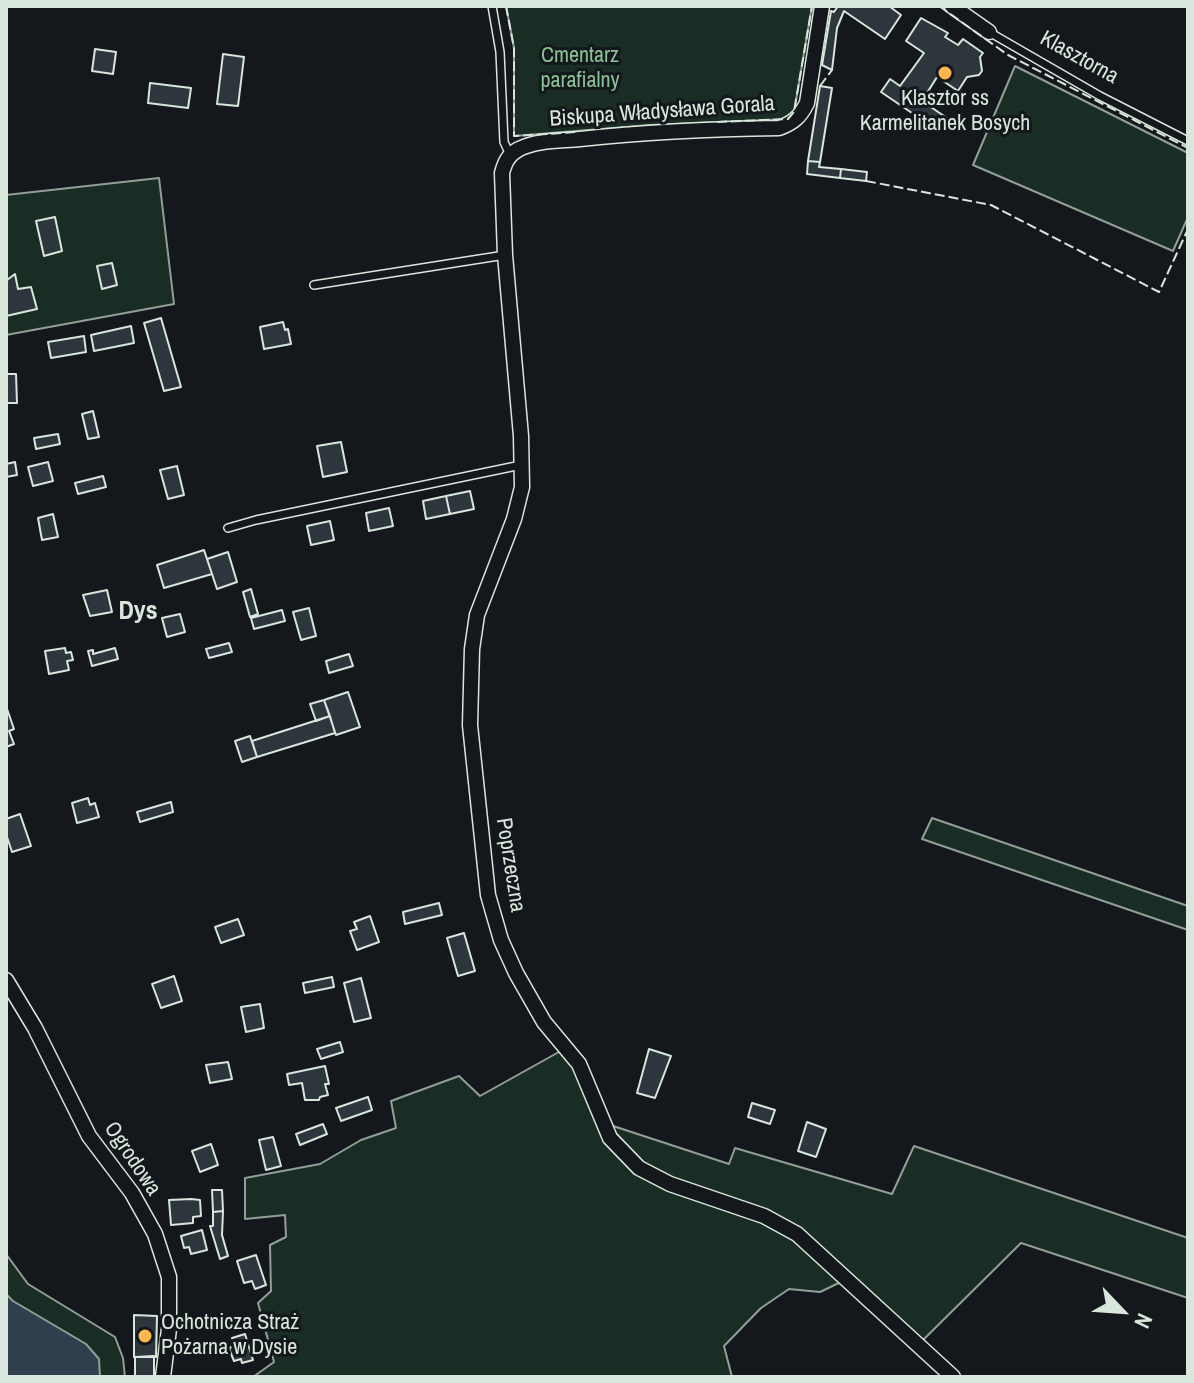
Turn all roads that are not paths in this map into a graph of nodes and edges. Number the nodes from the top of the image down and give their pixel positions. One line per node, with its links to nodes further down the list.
1 (492, 6): 6 (lane)
2 (822, 6): 6 (street, Biskupa Władysława Gorala)
3 (952, 6): 4 (street, Klasztorna)
4 (989, 32): 5 (lane, Klasztorna)
5 (1188, 141)
6 (510, 155): 7 (street, Poprzeczna)
7 (505, 255): 8 (lane); 9 (street, Poprzeczna)
8 (314, 285)
9 (521, 465): 10 (lane); 13 (street, Poprzeczna)
10 (228, 528)
11 (6, 980): 12 (street, Ogrodowa)
12 (163, 1377)
13 (953, 1377)

